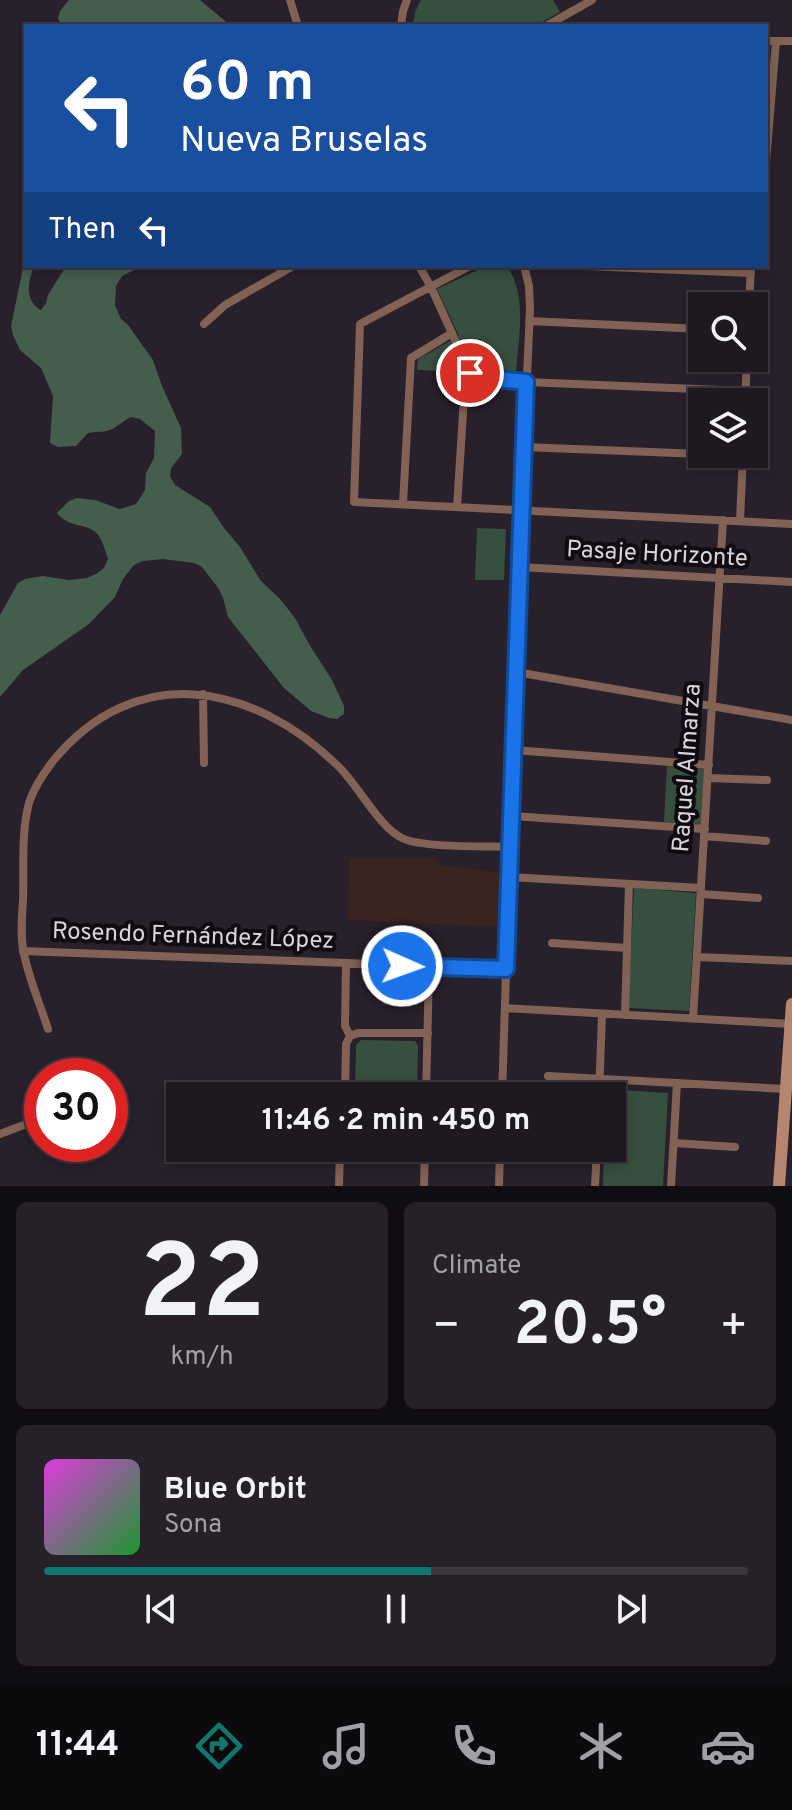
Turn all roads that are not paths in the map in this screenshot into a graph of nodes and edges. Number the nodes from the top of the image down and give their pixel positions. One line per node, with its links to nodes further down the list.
1 (290, 0): 4 (street)
2 (407, 0): 5 (street)
3 (592, 0): 6 (street)
4 (297, 24)
5 (401, 24)
6 (550, 24)
7 (771, 41): 8 (street); 9 (street)
8 (792, 41)
9 (768, 130)
10 (290, 268): 19 (street)
11 (420, 268): 16 (street)
12 (466, 268): 16 (street)
13 (524, 268): 18 (street)
14 (668, 268): 15 (street)
15 (751, 270): 17 (street)
16 (431, 287): 21 (street); 28 (street)
17 (750, 292)
18 (529, 321): 20 (street); 23 (street)
19 (204, 324)
20 (688, 328)
21 (452, 333): 22 (street); 28 (street)
22 (470, 373): 23 (street); 29 (street)
23 (526, 382): 24 (street); 25 (street)
24 (688, 389)
25 (523, 447): 26 (street); 30 (street)
26 (688, 453)
27 (742, 468): 32 (street)
28 (403, 504): 29 (street)
29 (457, 507): 30 (street)
30 (521, 510): 31 (street); 34 (street)
31 (723, 520): 32 (street); 35 (street, Raquel Almarza)
32 (740, 521): 33 (street)
33 (792, 524)
34 (519, 567): 35 (street, Pasaje Horizonte); 37 (street)
35 (720, 578): 36 (street, Pasaje Horizonte); 39 (street, Raquel Almarza)
36 (792, 582)
37 (516, 672): 39 (street); 41 (street)
38 (203, 694): 42 (street); 49 (street); 56 (street)
39 (712, 706): 40 (street); 43 (street, Raquel Almarza)
40 (792, 720)
41 (514, 750): 43 (street); 46 (street)
42 (204, 763)
43 (709, 765): 44 (street, Raquel Almarza)
44 (708, 778): 45 (street); 47 (street, Raquel Almarza)
45 (767, 780)
46 (512, 816): 47 (street); 49 (street)
47 (705, 832): 48 (street); 52 (street, Raquel Almarza)
48 (766, 841)
49 (510, 847): 50 (street)
50 (509, 877): 51 (street); 61 (street)
51 (629, 884): 52 (street); 55 (street)
52 (701, 891): 53 (street); 57 (street, Raquel Almarza)
53 (758, 898)
54 (552, 943): 55 (street)
55 (627, 948): 65 (street)
56 (23, 951): 59 (street, Rosendo Fernández López); 68 (street)
57 (697, 957): 58 (street); 66 (street, Raquel Almarza)
58 (792, 961)
59 (346, 964): 60 (street, Rosendo Fernández López); 70 (street)
60 (429, 967): 61 (street, Rosendo Fernández López); 69 (street)
61 (506, 969): 63 (street)
62 (792, 1004): 67 (street)
63 (505, 1008): 64 (street); 75 (street)
64 (602, 1014): 65 (street); 72 (street)
65 (625, 1015): 66 (street)
66 (693, 1019): 67 (street)
67 (791, 1024): 77 (street)
68 (48, 1029)
69 (428, 1033): 70 (street); 74 (street)
70 (350, 1036): 73 (street)
71 (548, 1076): 72 (street)
72 (599, 1079): 76 (street)
73 (345, 1082)
74 (426, 1082)
75 (502, 1082)
76 (677, 1083): 77 (street); 80 (street)
77 (786, 1089): 91 (street)
78 (24, 1125): 79 (street)
79 (0, 1134)
80 (674, 1143): 81 (street); 90 (street)
81 (735, 1147)
82 (340, 1162): 86 (street)
83 (425, 1162): 87 (street)
84 (500, 1162): 88 (street)
85 (596, 1162): 89 (street)
86 (339, 1186)
87 (424, 1186)
88 (499, 1186)
89 (595, 1186)
90 (671, 1186)
91 (779, 1186)

